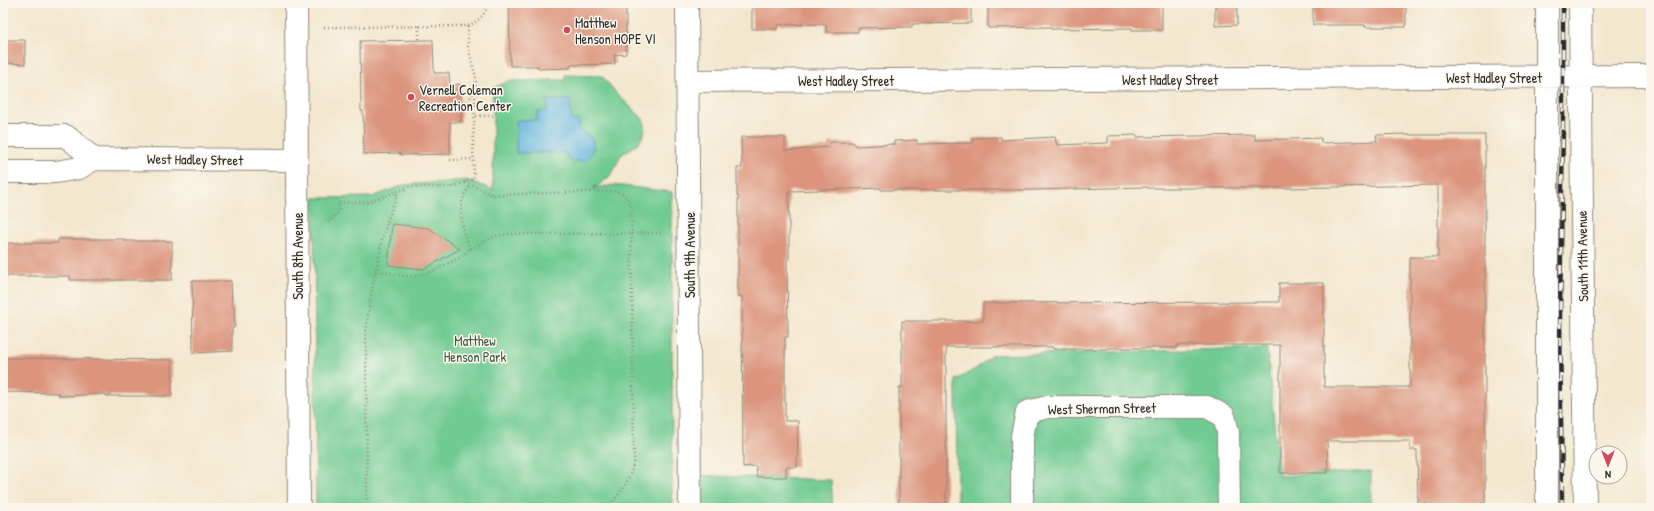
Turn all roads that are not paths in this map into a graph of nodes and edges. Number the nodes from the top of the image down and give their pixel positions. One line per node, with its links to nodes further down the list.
1 (296, 3): 11 (street, South 8th Avenue)
2 (687, 3): 8 (street, South 9th Avenue)
3 (1547, 3): 7 (street)
4 (1580, 3): 5 (street, South 11th Avenue)
5 (1580, 76): 6 (street, West Hadley Street); 7 (street, West Hadley Street); 18 (street, South 11th Avenue)
6 (1651, 76)
7 (1548, 77): 8 (street, West Hadley Street); 17 (street)
8 (688, 81): 14 (street, South 9th Avenue)
9 (3, 136): 10 (street)
10 (94, 159): 11 (street, West Hadley Street); 12 (street, West Hadley Street)
11 (297, 160): 13 (street, South 8th Avenue)
12 (3, 172)
13 (299, 508)
14 (690, 508)
15 (1022, 508): 16 (street, West Sherman Street)
16 (1229, 508)
17 (1547, 508)
18 (1585, 508)

